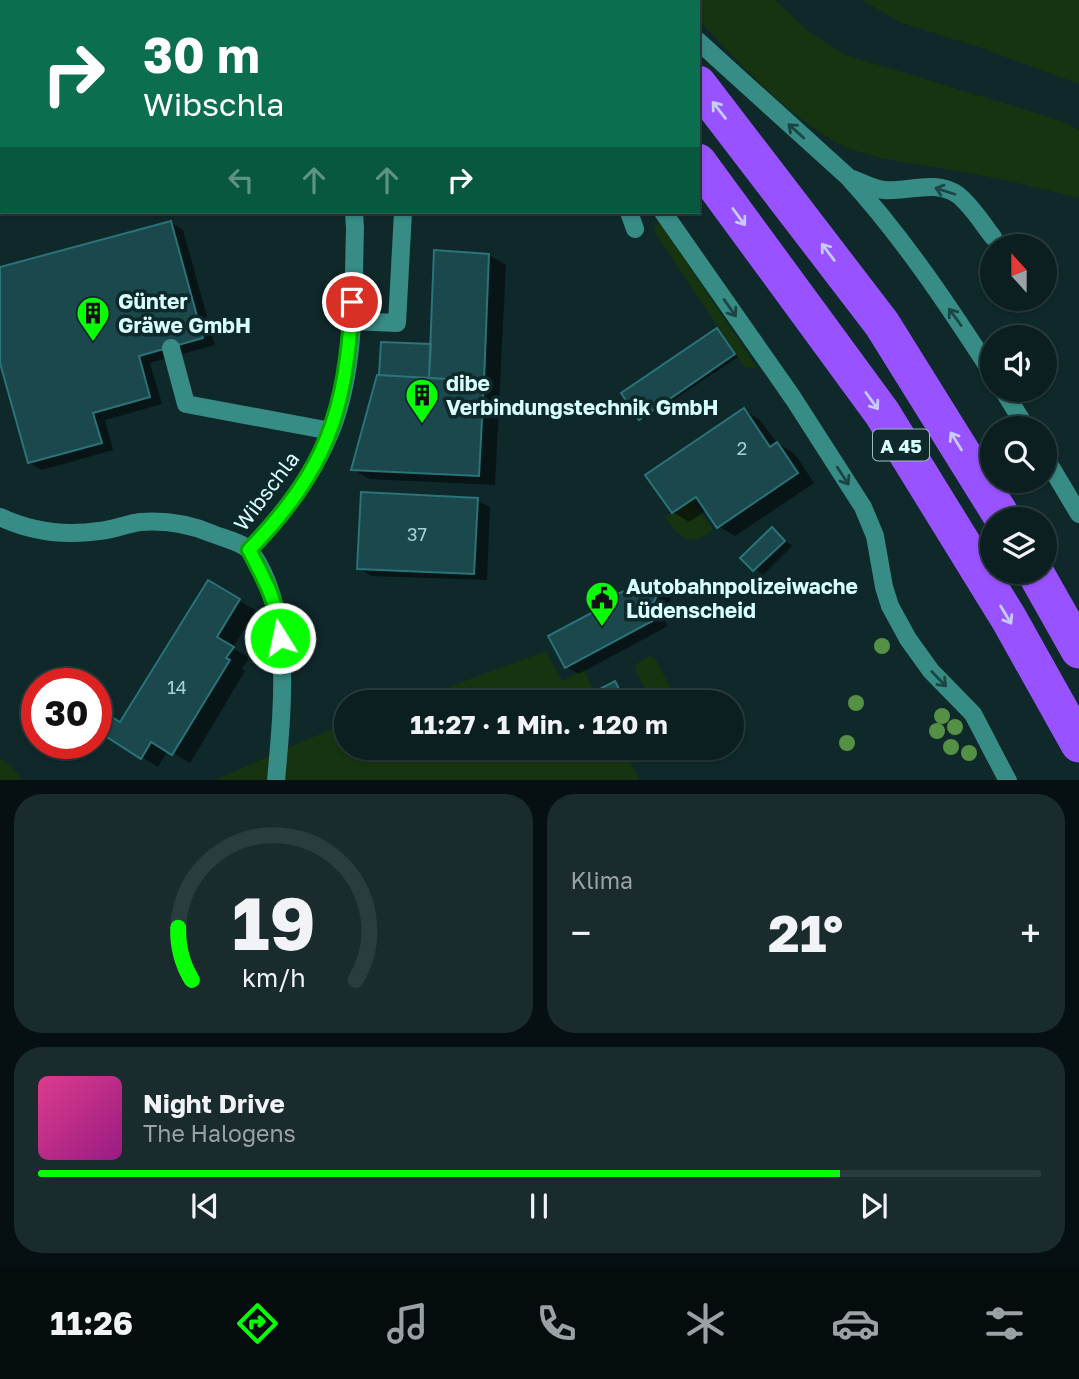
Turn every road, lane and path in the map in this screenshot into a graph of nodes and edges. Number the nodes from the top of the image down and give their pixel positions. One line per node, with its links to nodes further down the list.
1 (700, 43): 4 (street, one-way to 1)
2 (700, 87): 16 (highway, A 45, one-way to 2)
3 (700, 165): 22 (highway, A 45, one-way to 22)
4 (847, 176): 10 (street, one-way to 4); 13 (street, one-way to 4)
5 (354, 214): 11 (street, Wibschla)
6 (403, 214): 11 (street)
7 (630, 214): 9 (street)
8 (664, 214): 24 (street, one-way to 24)
9 (635, 229)
10 (991, 234)
11 (351, 321): 14 (street, Wibschla)
12 (170, 348): 14 (street)
13 (980, 354)
14 (331, 430): 19 (street, Wibschla)
15 (1057, 477): 17 (street)
16 (996, 507)
17 (1079, 514)
18 (0, 517): 19 (street, Wibschla)
19 (249, 550): 23 (street, Wibschla)
20 (1042, 584): 21 (highway)
21 (1079, 650)
22 (1079, 744)
23 (276, 780)
24 (1008, 780)

